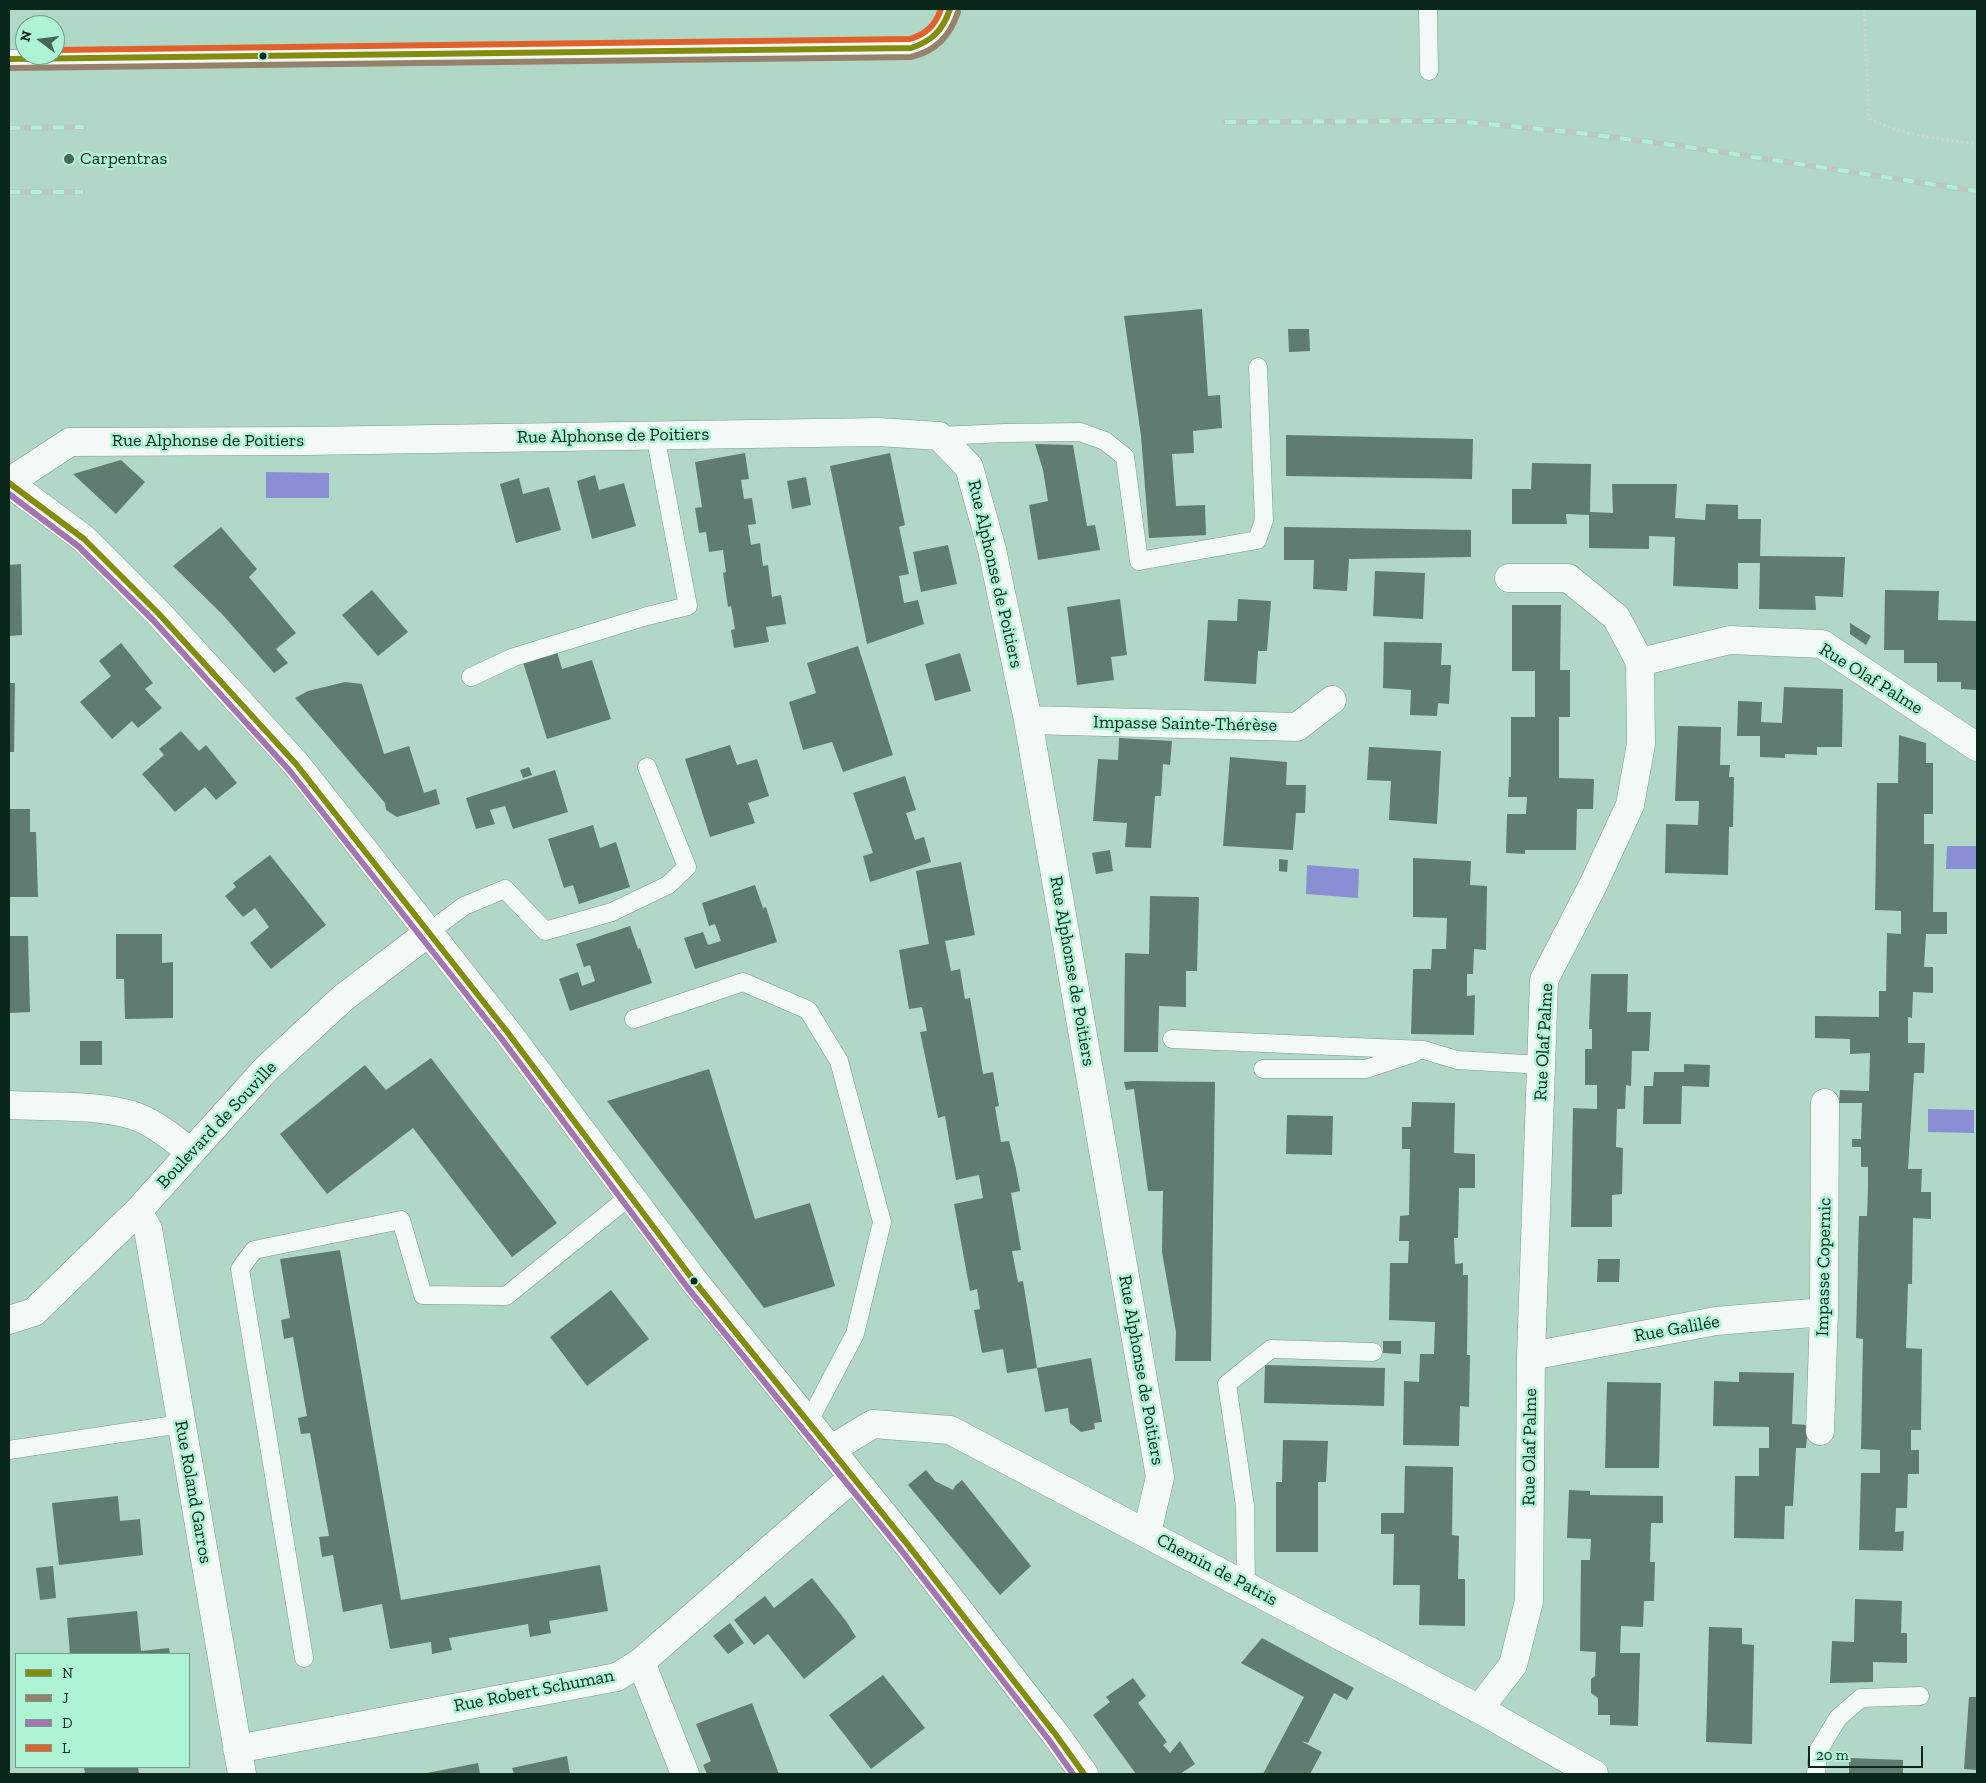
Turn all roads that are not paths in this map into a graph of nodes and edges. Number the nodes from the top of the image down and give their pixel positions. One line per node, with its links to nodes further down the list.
1 (950, 9): 3 (lane)
2 (1428, 9): 4 (lane)
3 (9, 59)
4 (1429, 71)
5 (1258, 367): 7 (lane)
6 (655, 435): 7 (street, Rue Alphonse de Poitiers); 8 (street, Rue Alphonse de Poitiers); 11 (lane)
7 (939, 436): 13 (street, Rue Alphonse de Poitiers)
8 (9, 483): 16 (street)
9 (1509, 578): 10 (street)
10 (1640, 662): 14 (street, Rue Olaf Palme); 20 (street, Rue Olaf Palme)
11 (471, 677)
12 (1332, 700): 13 (street, Impasse Sainte-Thérèse)
13 (1028, 720): 37 (street, Rue Alphonse de Poitiers)
14 (1977, 747)
15 (647, 767): 16 (lane)
16 (429, 932): 24 (street, Boulevard de Souville); 25 (street)
17 (634, 1019): 31 (lane)
18 (1172, 1039): 19 (lane)
19 (1424, 1050): 20 (lane); 21 (lane)
20 (1542, 1065): 30 (street, Rue Olaf Palme)
21 (1263, 1069)
22 (1825, 1103): 27 (street, Impasse Copernic)
23 (9, 1105): 24 (street)
24 (191, 1152): 26 (street, Boulevard de Souville)
25 (630, 1196): 31 (street); 39 (lane)
26 (138, 1211): 28 (street, Boulevard de Souville); 32 (street, Rue Roland Garros)
27 (1824, 1312): 30 (street, Rue Galilée); 33 (street, Impasse Copernic)
28 (9, 1320)
29 (1373, 1352): 38 (lane)
30 (1531, 1356): 42 (street, Rue Olaf Palme)
31 (808, 1423): 35 (street)
32 (181, 1424): 34 (lane); 43 (street, Rue Roland Garros)
33 (1820, 1432)
34 (9, 1450)
35 (830, 1450): 36 (street); 37 (street, Chemin de Patris)
36 (852, 1478): 40 (street, Rue Robert Schuman); 45 (street)
37 (1148, 1534): 38 (street, Chemin de Patris)
38 (1246, 1586): 42 (street, Chemin de Patris)
39 (304, 1658)
40 (641, 1662): 43 (street, Rue Robert Schuman); 44 (street)
41 (1920, 1696): 47 (lane)
42 (1479, 1709): 46 (street, Chemin de Patris)
43 (239, 1762)
44 (685, 1774)
45 (1084, 1774)
46 (1594, 1774)
47 (1816, 1774)

